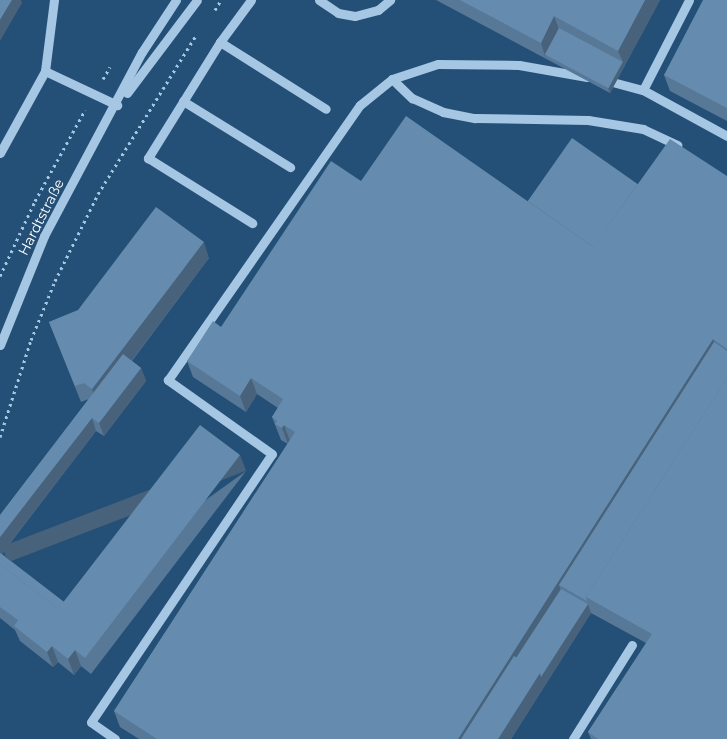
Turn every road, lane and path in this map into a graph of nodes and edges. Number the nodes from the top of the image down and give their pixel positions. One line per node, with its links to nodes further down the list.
1 (54, 0): 13 (street)
2 (176, 0): 18 (street, Hardtstraße)
3 (197, 0): 18 (street, Hardtstraße)
4 (221, 0): 9 (path)
5 (251, 0): 11 (street)
6 (319, 0): 7 (street)
7 (390, 0)
8 (689, 0): 15 (street)
9 (211, 15)
10 (200, 30): 27 (path)
11 (220, 42): 17 (street); 19 (street)
12 (112, 64): 16 (path)
13 (45, 71): 16 (street); 22 (street)
14 (392, 79): 15 (street); 21 (street); 29 (street)
15 (643, 90): 20 (street)
16 (93, 95): 18 (street); 25 (path)
17 (184, 101): 23 (street); 24 (street)
18 (117, 105): 26 (street, Hardtstraße)
19 (326, 109)
20 (727, 136)
21 (687, 151)
22 (0, 152)
23 (290, 167)
24 (252, 223)
25 (0, 276)
26 (0, 345)
27 (0, 437)
28 (632, 645): 30 (street)
29 (116, 739)
30 (573, 739)

